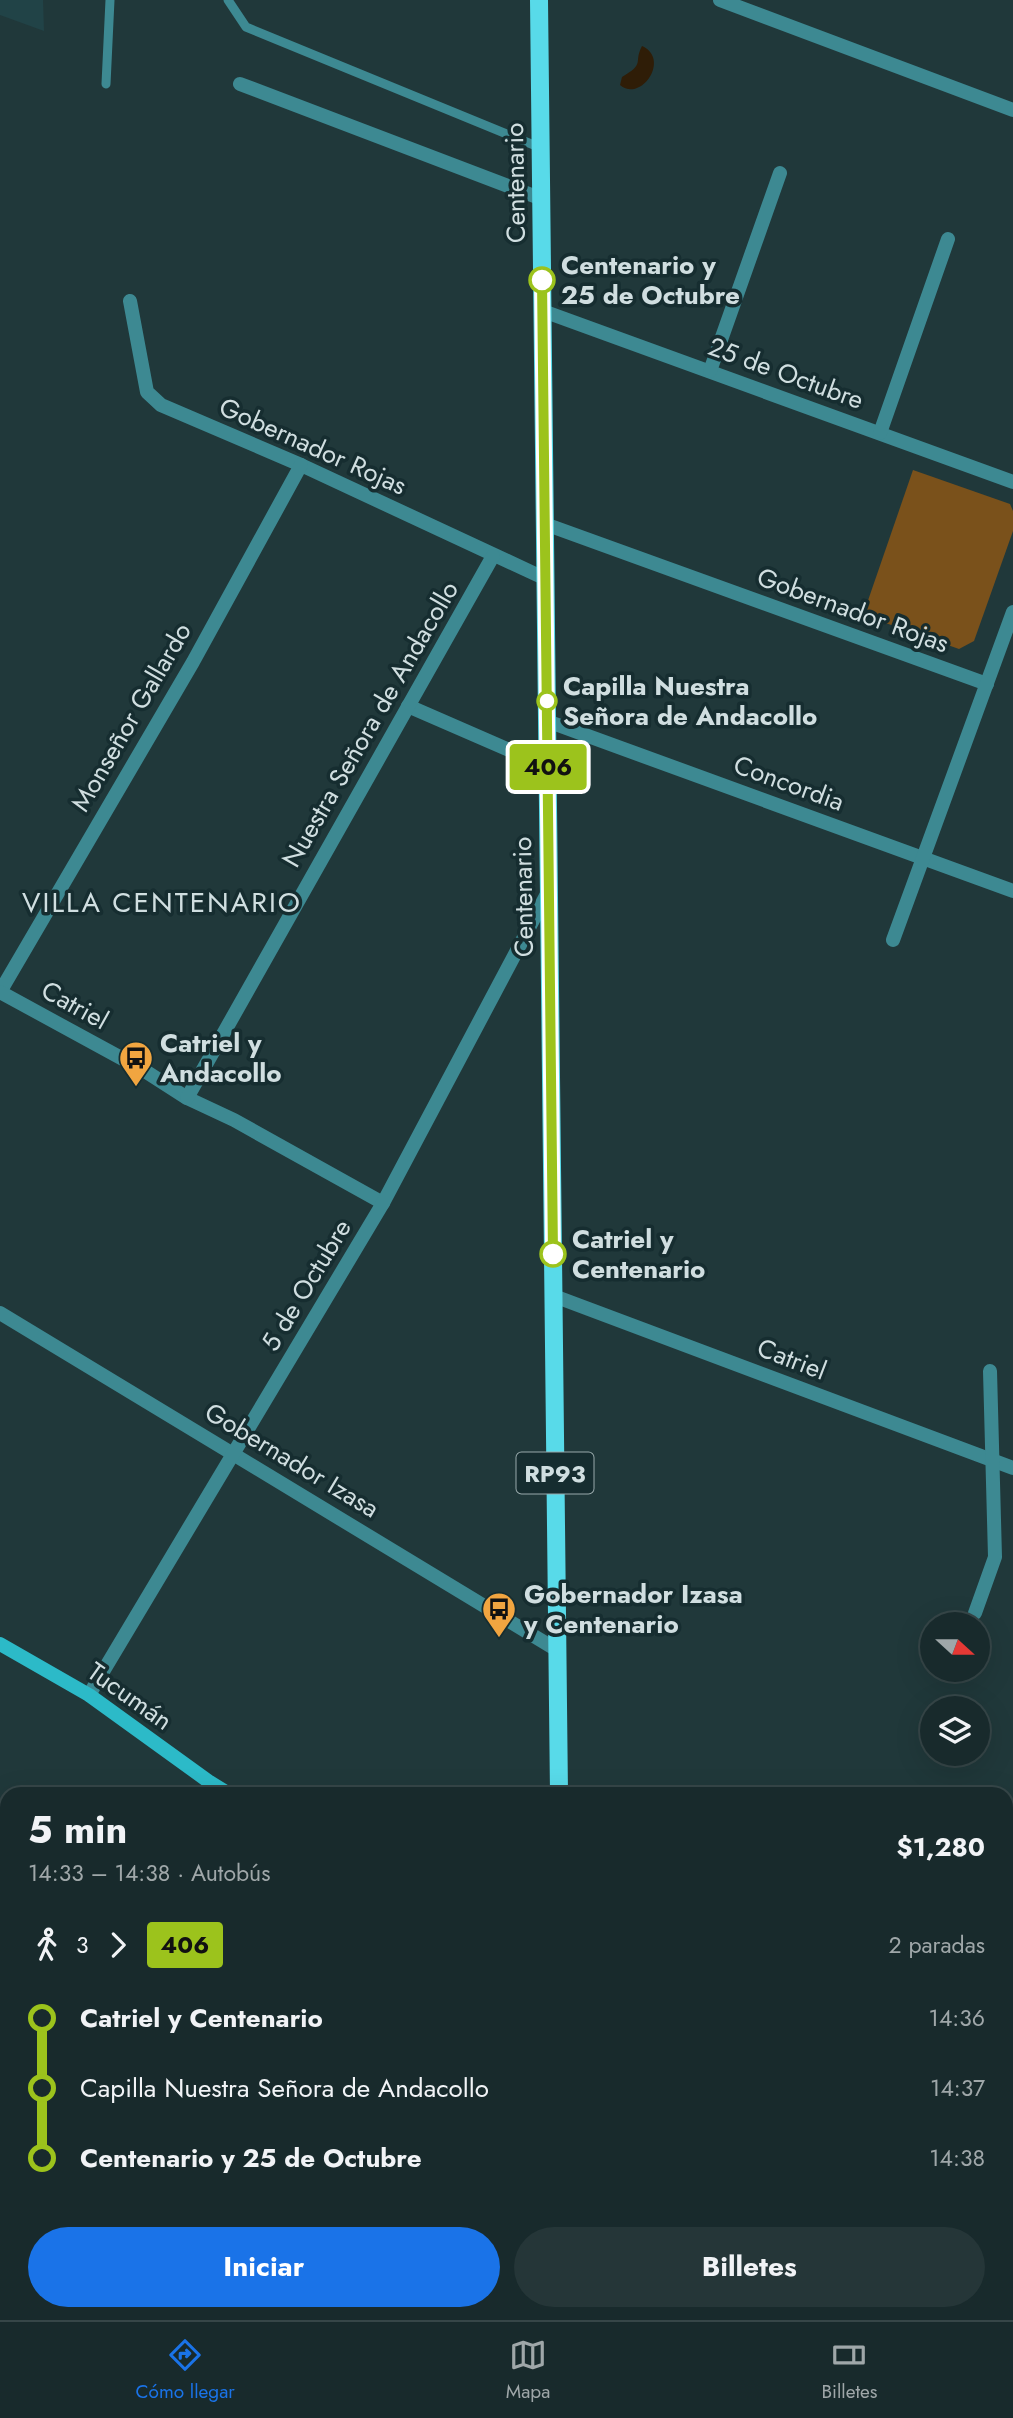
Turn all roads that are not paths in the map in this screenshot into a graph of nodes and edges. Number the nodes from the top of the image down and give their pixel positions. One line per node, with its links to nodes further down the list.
1 (110, 0): 5 (lane)
2 (228, 0): 8 (lane)
3 (539, 0): 8 (main road, Centenario / RP93)
4 (720, 0): 7 (street)
5 (106, 84)
6 (240, 84): 10 (street)
7 (1013, 110)
8 (541, 148): 10 (main road, Centenario / RP93)
9 (780, 173): 14 (street)
10 (542, 199): 13 (main road, Centenario / RP93)
11 (948, 239): 15 (street)
12 (130, 301): 16 (street, Gobernador Rojas)
13 (543, 310): 14 (street, 25 de Octubre); 18 (main road, Centenario / RP93)
14 (710, 371): 15 (street, 25 de Octubre)
15 (880, 433): 17 (street, 25 de Octubre)
16 (301, 465): 19 (street, Gobernador Rojas); 30 (street, Monseñor Gallardo)
17 (1013, 482)
18 (545, 524): 20 (main road, Centenario / RP93); 22 (street, Gobernador Rojas)
19 (493, 556): 20 (street, Gobernador Rojas); 23 (street, Nuestra Señora de Andacollo)
20 (546, 579): 24 (main road, Centenario / RP93)
21 (1013, 612): 22 (street)
22 (987, 684): 26 (street)
23 (408, 706): 25 (street); 31 (street, Nuestra Señora de Andacollo)
24 (547, 722): 25 (main road, Centenario / RP93); 26 (street, Concordia)
25 (548, 767): 27 (main road, Centenario / RP93)
26 (923, 858): 28 (street, Concordia); 29 (street)
27 (549, 891): 32 (street, 5 de Octubre); 33 (main road, Centenario / RP93)
28 (1013, 891)
29 (893, 940)
30 (0, 992): 31 (street, Catriel)
31 (187, 1098): 32 (street, Catriel)
32 (383, 1203): 36 (street, 5 de Octubre)
33 (554, 1296): 37 (street, Catriel); 41 (main road, Centenario / RP93)
34 (0, 1313): 36 (street, Gobernador Izasa)
35 (990, 1371): 37 (street)
36 (233, 1453): 41 (street, Gobernador Izasa); 42 (street, 5 de Octubre)
37 (992, 1461): 38 (street, Catriel); 39 (street)
38 (1013, 1468)
39 (975, 1612)
40 (0, 1644): 42 (main road, Tucumán)
41 (557, 1650): 44 (main road, Centenario / RP93)
42 (89, 1695): 43 (main road, Tucumán)
43 (218, 1787)
44 (559, 1787)

